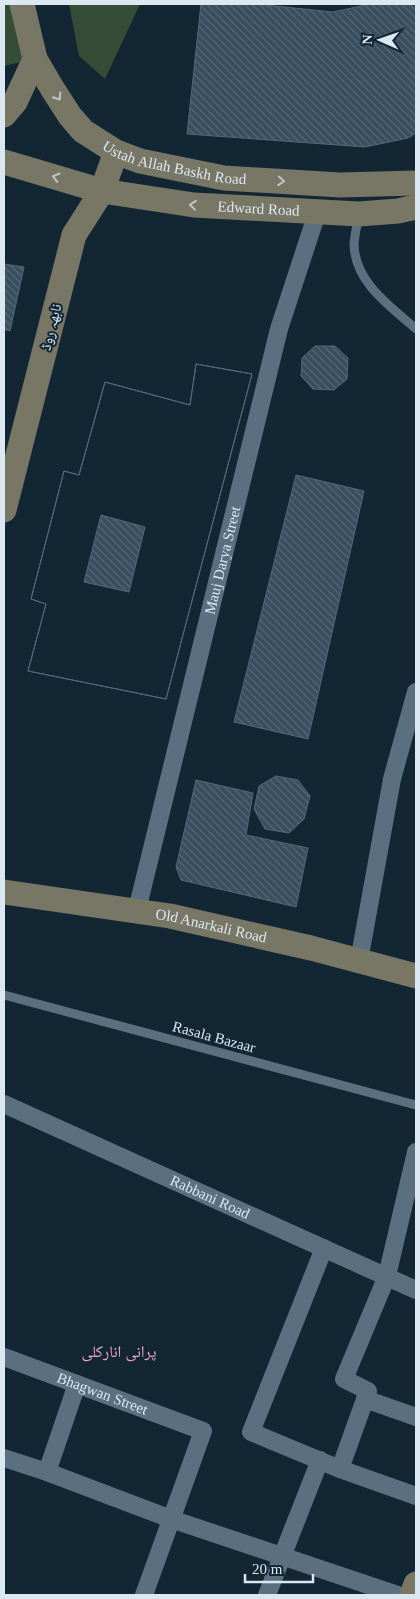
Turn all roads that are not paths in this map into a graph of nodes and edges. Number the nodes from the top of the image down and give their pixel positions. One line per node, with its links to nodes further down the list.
1 (22, 4): 2 (main road, Ustah Allah Baskh Road)
2 (35, 59): 3 (main road); 4 (main road, Ustah Allah Baskh Road, one-way to 4)
3 (4, 115)
4 (116, 152): 6 (main road, Ustah Allah Baskh Road, one-way to 6); 7 (main road, نابھہ روڈ)
5 (4, 162): 7 (main road, Edward Road, one-way to 5)
6 (416, 183)
7 (102, 191): 9 (main road, Edward Road, one-way to 7); 12 (main road, نابھہ روڈ)
8 (416, 207): 10 (main road, Edward Road)
9 (316, 212): 10 (main road, Edward Road); 16 (street, Mauj Darya Street)
10 (359, 214): 11 (lane)
11 (416, 329)
12 (4, 510)
13 (416, 692): 14 (street)
14 (410, 735): 17 (street)
15 (4, 892): 16 (main road, Old Anarkali Road)
16 (137, 910): 17 (main road, Old Anarkali Road)
17 (358, 962): 18 (main road, Old Anarkali Road)
18 (416, 976)
19 (4, 995): 21 (lane, Rasala Bazaar)
20 (4, 1104): 23 (street, Rabbani Road)
21 (416, 1105)
22 (416, 1152): 24 (street)
23 (324, 1248): 24 (street, Rabbani Road); 31 (street)
24 (387, 1276): 25 (street, Rabbani Road); 28 (street)
25 (416, 1290)
26 (4, 1357): 27 (street, Bhagwan Street)
27 (77, 1384): 33 (street); 35 (street, Bhagwan Street)
28 (365, 1399): 29 (street); 32 (street)
29 (416, 1417)
30 (4, 1458): 33 (street)
31 (320, 1460): 32 (street); 36 (street)
32 (340, 1468): 34 (street)
33 (47, 1472): 35 (street)
34 (416, 1496)
35 (171, 1519): 36 (street); 38 (street)
36 (282, 1556): 39 (street); 40 (street)
37 (416, 1584): 41 (main road)
38 (144, 1595)
39 (267, 1595)
40 (398, 1595)
41 (412, 1595)

